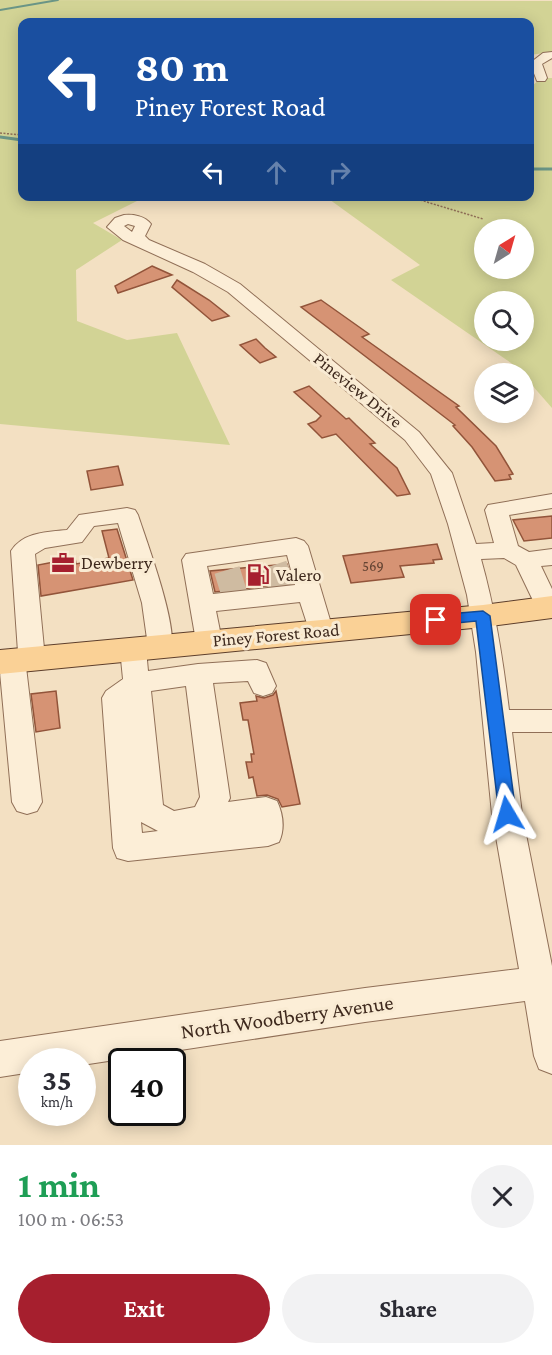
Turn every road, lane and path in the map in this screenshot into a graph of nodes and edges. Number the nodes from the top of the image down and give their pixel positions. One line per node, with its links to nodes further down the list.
1 (552, 55): 2 (street)
2 (541, 78)
3 (0, 134): 4 (path)
4 (18, 135)
5 (424, 201): 6 (path)
6 (483, 219)
7 (139, 240): 9 (street, Pineview Drive)
8 (552, 501): 10 (street)
9 (467, 552): 10 (street); 15 (street, Pineview Drive)
10 (518, 555): 11 (street); 14 (street)
11 (552, 557)
12 (309, 592): 13 (street); 13 (street); 16 (street)
13 (202, 603): 17 (street)
14 (550, 607): 15 (main road, Piney Forest Road)
15 (483, 616): 16 (main road, Piney Forest Road); 23 (street, Pineview Drive)
16 (320, 630): 17 (main road, Piney Forest Road)
17 (209, 641): 18 (main road, Piney Forest Road)
18 (147, 647): 19 (main road, Piney Forest Road); 19 (street); 21 (street)
19 (15, 660): 25 (street)
20 (198, 674): 21 (street); 22 (street); 26 (street)
21 (136, 683): 26 (street); 26 (street)
22 (263, 686)
23 (496, 721): 24 (street); 27 (street, Pineview Drive)
24 (552, 721)
25 (27, 802)
26 (204, 818)
27 (538, 983): 28 (street, Pineview Drive); 29 (street, North Woodberry Avenue)
28 (552, 1056)
29 (0, 1059)

